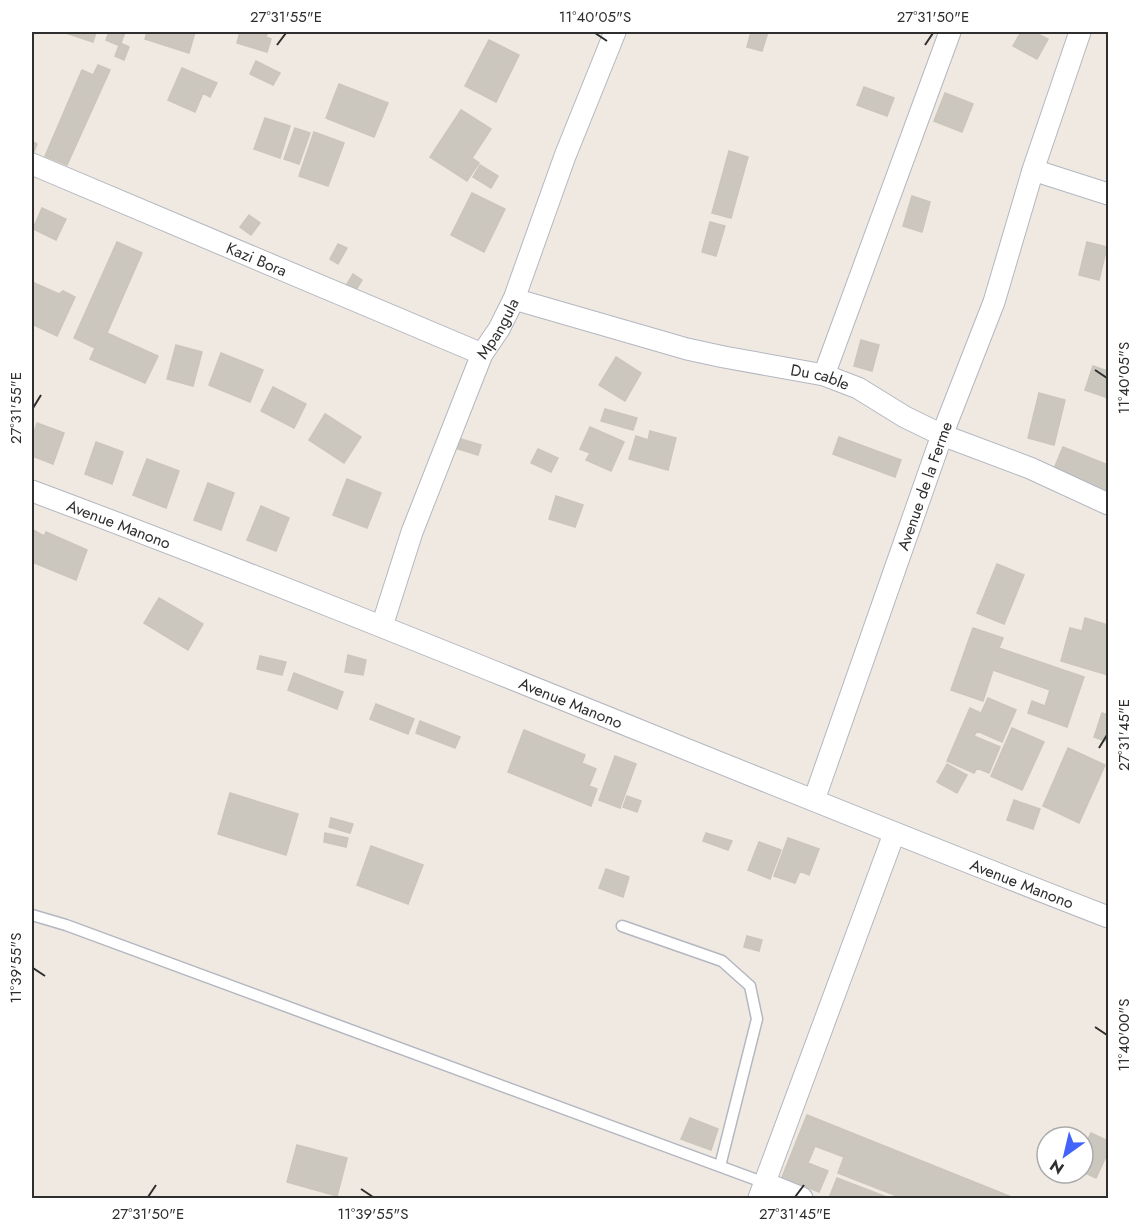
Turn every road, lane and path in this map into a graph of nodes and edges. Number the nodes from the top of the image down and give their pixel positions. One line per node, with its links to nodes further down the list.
1 (615, 32): 7 (street, Mpangula)
2 (950, 32): 9 (street)
3 (1080, 32): 5 (street, Avenue de la Ferme)
4 (32, 164): 8 (street, Kazi Bora)
5 (1033, 170): 6 (street); 10 (street, Avenue de la Ferme)
6 (1108, 194)
7 (514, 299): 8 (street, Mpangula); 9 (street, Du cable)
8 (482, 354): 13 (street, Mpangula)
9 (824, 375): 10 (street, Du cable)
10 (942, 435): 12 (street, Du cable); 14 (street, Avenue de la Ferme)
11 (32, 491): 13 (street, Avenue Manono)
12 (1108, 504)
13 (382, 626): 14 (street, Avenue Manono)
14 (814, 800): 15 (street, Avenue Manono)
15 (894, 834): 17 (street, Avenue Manono); 20 (street)
16 (32, 915): 19 (lane)
17 (1108, 917)
18 (622, 926): 19 (lane)
19 (720, 1167): 20 (lane)
20 (762, 1191): 21 (street)
21 (802, 1198)

